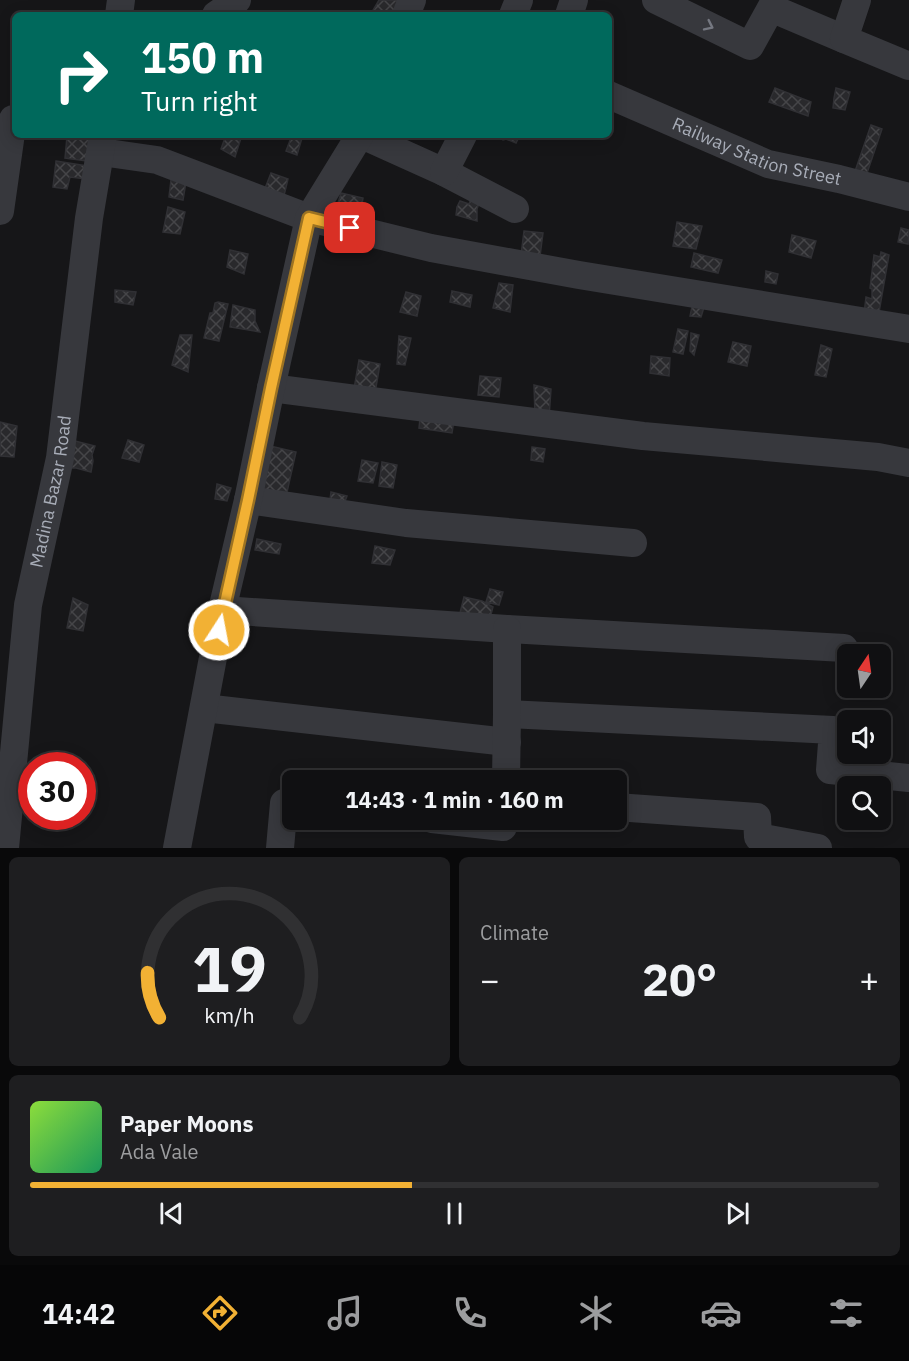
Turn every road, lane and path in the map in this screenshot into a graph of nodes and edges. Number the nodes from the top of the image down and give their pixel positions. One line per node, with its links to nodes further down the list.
1 (237, 0): 4 (street)
2 (656, 0): 5 (street, one-way to 5)
3 (857, 0): 5 (street)
4 (220, 12)
5 (843, 39): 6 (street)
6 (909, 66)
7 (612, 96): 14 (street, Railway Station Street)
8 (9, 121): 16 (street)
9 (359, 138): 17 (street)
10 (368, 138): 13 (street)
11 (461, 138): 13 (street)
12 (102, 144): 17 (street); 33 (street, Madina Bazar Road)
13 (444, 172): 15 (street)
14 (909, 197)
15 (515, 209)
16 (0, 211)
17 (309, 218): 18 (street); 19 (street)
18 (909, 329)
19 (271, 388): 20 (street); 21 (street)
20 (909, 463)
21 (248, 500): 22 (street); 23 (street)
22 (633, 543)
23 (222, 610): 24 (street); 26 (street)
24 (507, 629): 25 (street); 27 (street)
25 (837, 648)
26 (204, 708): 28 (street); 34 (street)
27 (507, 714): 28 (street); 30 (street)
28 (507, 742): 29 (street)
29 (506, 770)
30 (909, 778)
31 (627, 808): 36 (street)
32 (282, 826): 35 (street)
33 (5, 848)
34 (177, 848)
35 (280, 848)
36 (819, 848)

